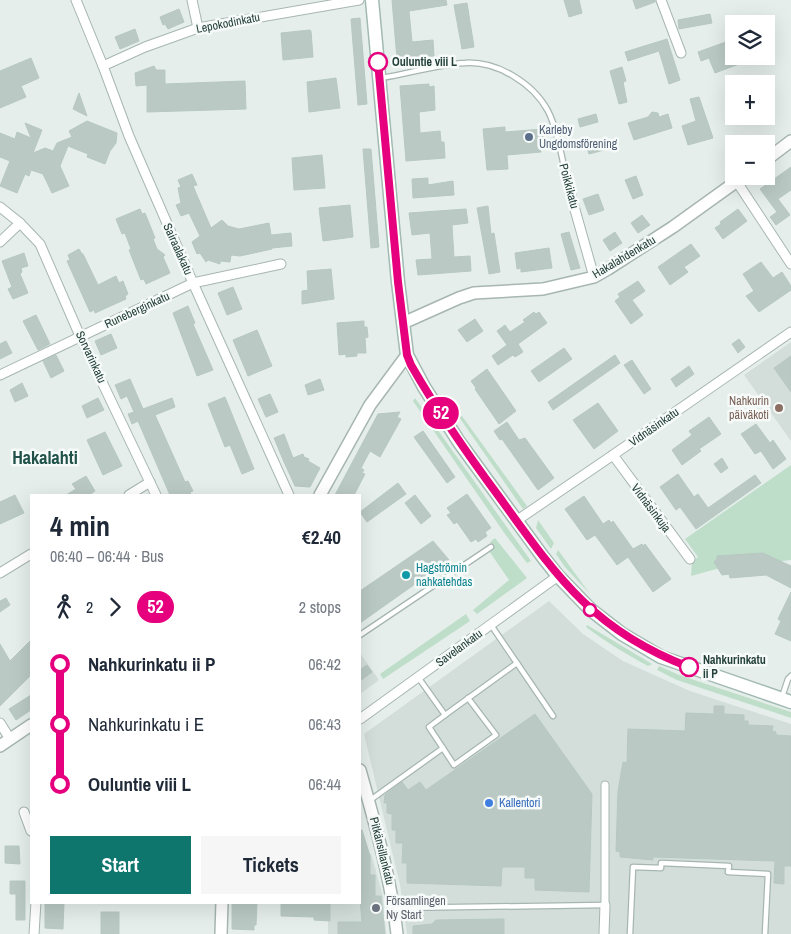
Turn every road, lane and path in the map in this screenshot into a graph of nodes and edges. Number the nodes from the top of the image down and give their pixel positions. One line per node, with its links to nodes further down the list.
1 (76, 0): 8 (street, Sairaalakatu)
2 (192, 0): 6 (street)
3 (359, 0): 6 (street, Lepokodinkatu)
4 (372, 0): 9 (main road)
5 (661, 0): 7 (street)
6 (198, 28): 8 (street, Lepokodinkatu)
7 (681, 53)
8 (103, 66): 21 (street, Sairaalakatu)
9 (380, 78): 12 (lane, Poikkikatu); 22 (main road)
10 (791, 141): 11 (street)
11 (775, 153)
12 (568, 185): 20 (street, Poikkikatu)
13 (732, 185): 20 (street, Hakalahdenkatu)
14 (745, 185): 19 (street)
15 (0, 207): 16 (street, Sorvarinkatu)
16 (20, 223): 17 (street); 24 (street, Sorvarinkatu)
17 (0, 242)
18 (282, 264): 21 (street, Runeberginkatu)
19 (791, 264)
20 (594, 277): 22 (street, Hakalahdenkatu)
21 (193, 284): 24 (street, Runeberginkatu); 31 (street, Sairaalakatu)
22 (403, 323): 25 (main road)
23 (791, 332): 27 (street, Vidnäsinkatu)
24 (80, 336): 26 (street, Runeberginkatu); 28 (street, Sorvarinkatu)
25 (407, 355): 32 (street); 33 (main road)
26 (0, 376)
27 (613, 455): 33 (street, Vidnäsinkatu); 36 (street, Vidnäsinkuja)
28 (150, 482): 29 (street); 30 (street, Sorvarinkatu)
29 (131, 494)
30 (156, 494)
31 (289, 494)
32 (321, 494)
33 (516, 521): 38 (main road)
34 (491, 547): 40 (lane)
35 (30, 555): 37 (street)
36 (690, 560)
37 (0, 573)
38 (558, 576): 39 (street, Savelankatu); 45 (main road)
39 (491, 625): 41 (lane); 43 (street, Savelankatu)
40 (361, 634)
41 (517, 663): 44 (lane); 47 (lane)
42 (791, 676): 45 (lane)
43 (418, 677): 46 (lane); 48 (street, Savelankatu)
44 (468, 698): 46 (lane); 53 (lane)
45 (786, 700)
46 (445, 715): 53 (lane)
47 (553, 716)
48 (361, 718)
49 (0, 723): 51 (street)
50 (30, 726): 51 (street)
51 (10, 739): 52 (street)
52 (0, 746)
53 (443, 748): 56 (lane)
54 (361, 773): 56 (street, Pitkänsillankatu)
55 (605, 785): 61 (street)
56 (369, 801): 62 (street, Pitkänsillankatu)
57 (24, 812): 58 (street)
58 (30, 828)
59 (36, 904): 63 (street)
60 (222, 904): 64 (street)
61 (605, 905): 62 (lane); 66 (street)
62 (394, 908): 65 (street, Pitkänsillankatu)
63 (34, 934)
64 (221, 934)
65 (397, 934)
66 (604, 934)
67 (630, 934): 68 (lane)
68 (765, 934)

